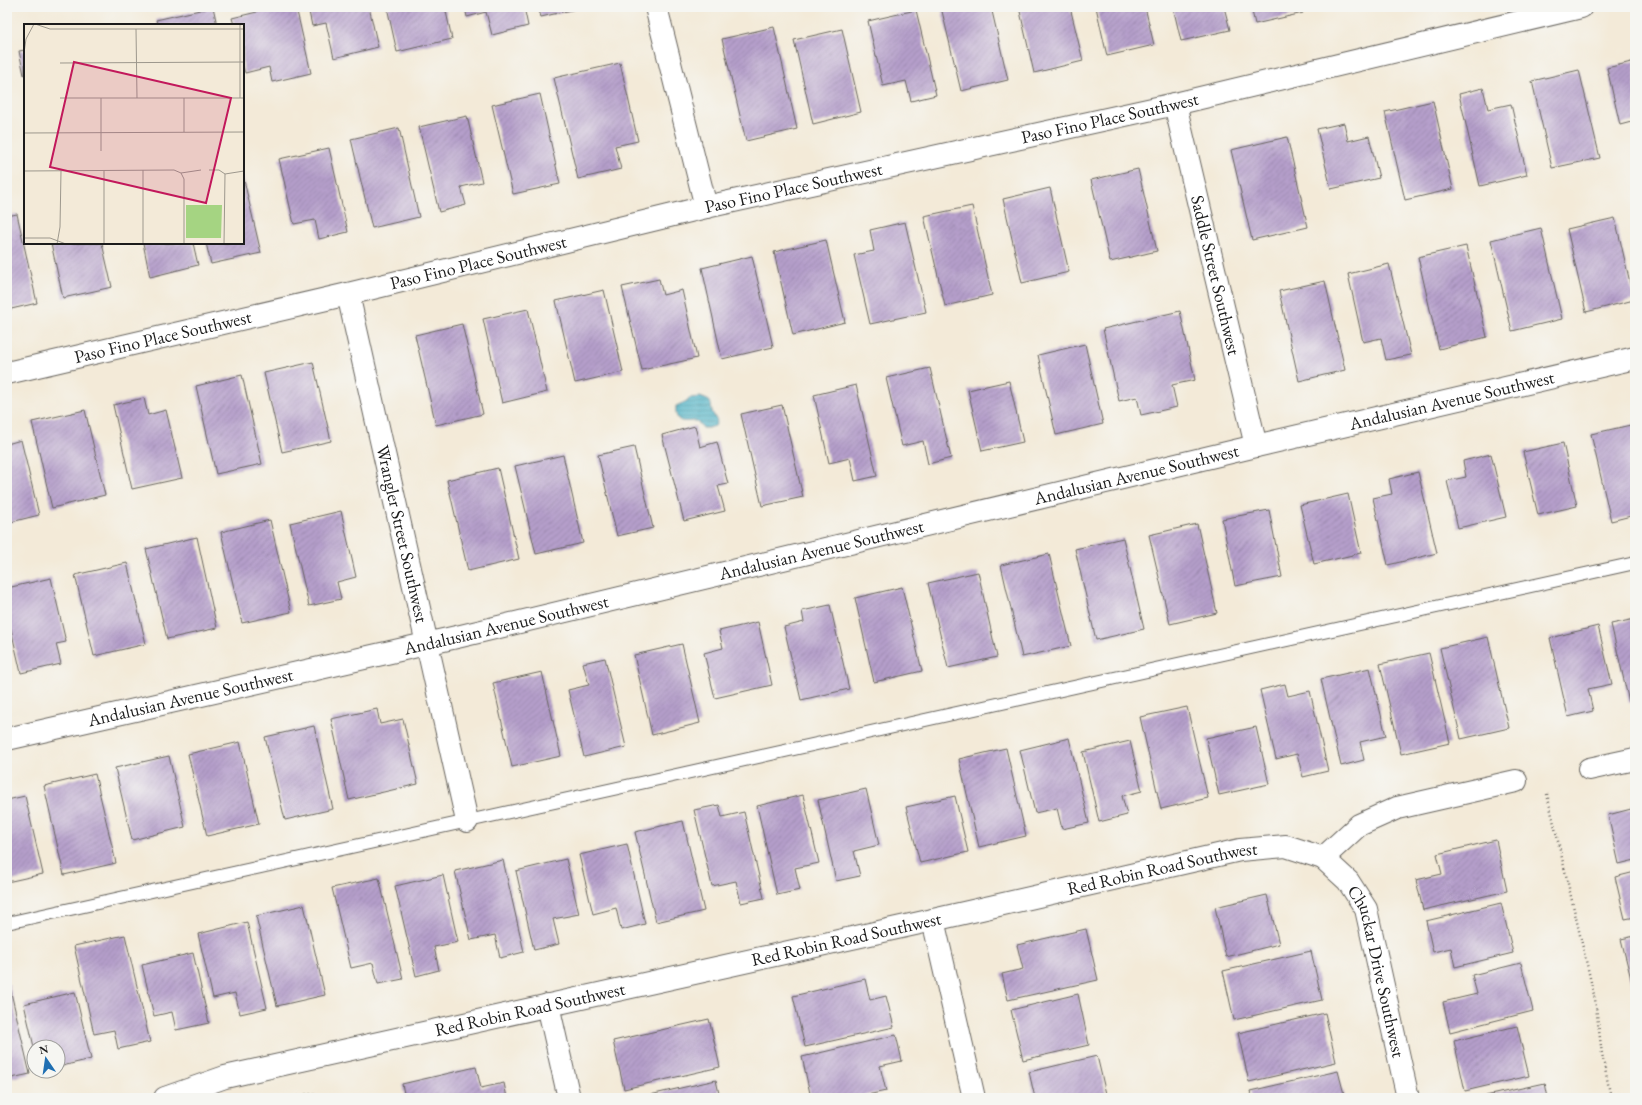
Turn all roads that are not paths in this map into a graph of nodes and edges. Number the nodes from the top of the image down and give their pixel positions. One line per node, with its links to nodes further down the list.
1 (656, 7): 4 (street)
2 (1581, 7): 3 (street, Paso Fino Place Southwest)
3 (1175, 104): 4 (street, Paso Fino Place Southwest); 8 (street, Saddle Street Southwest)
4 (706, 207): 5 (street, Paso Fino Place Southwest)
5 (348, 294): 7 (street, Paso Fino Place Southwest); 10 (street, Wrangler Street Southwest)
6 (1635, 358): 8 (street, Andalusian Avenue Southwest)
7 (7, 373)
8 (1256, 446): 10 (street, Andalusian Avenue Southwest)
9 (1635, 563): 15 (lane)
10 (426, 644): 11 (street, Andalusian Avenue Southwest); 15 (street, Wrangler Street Southwest)
11 (7, 739)
12 (1635, 759): 13 (street)
13 (1589, 769)
14 (1516, 782): 16 (street)
15 (467, 821): 18 (lane)
16 (1323, 858): 17 (street, Red Robin Road Southwest); 23 (street, Chuckar Drive Southwest)
17 (934, 920): 19 (street, Red Robin Road Southwest); 22 (street)
18 (7, 923)
19 (548, 1005): 20 (street, Red Robin Road Southwest); 21 (street)
20 (165, 1098)
21 (569, 1098)
22 (974, 1098)
23 (1408, 1098)

